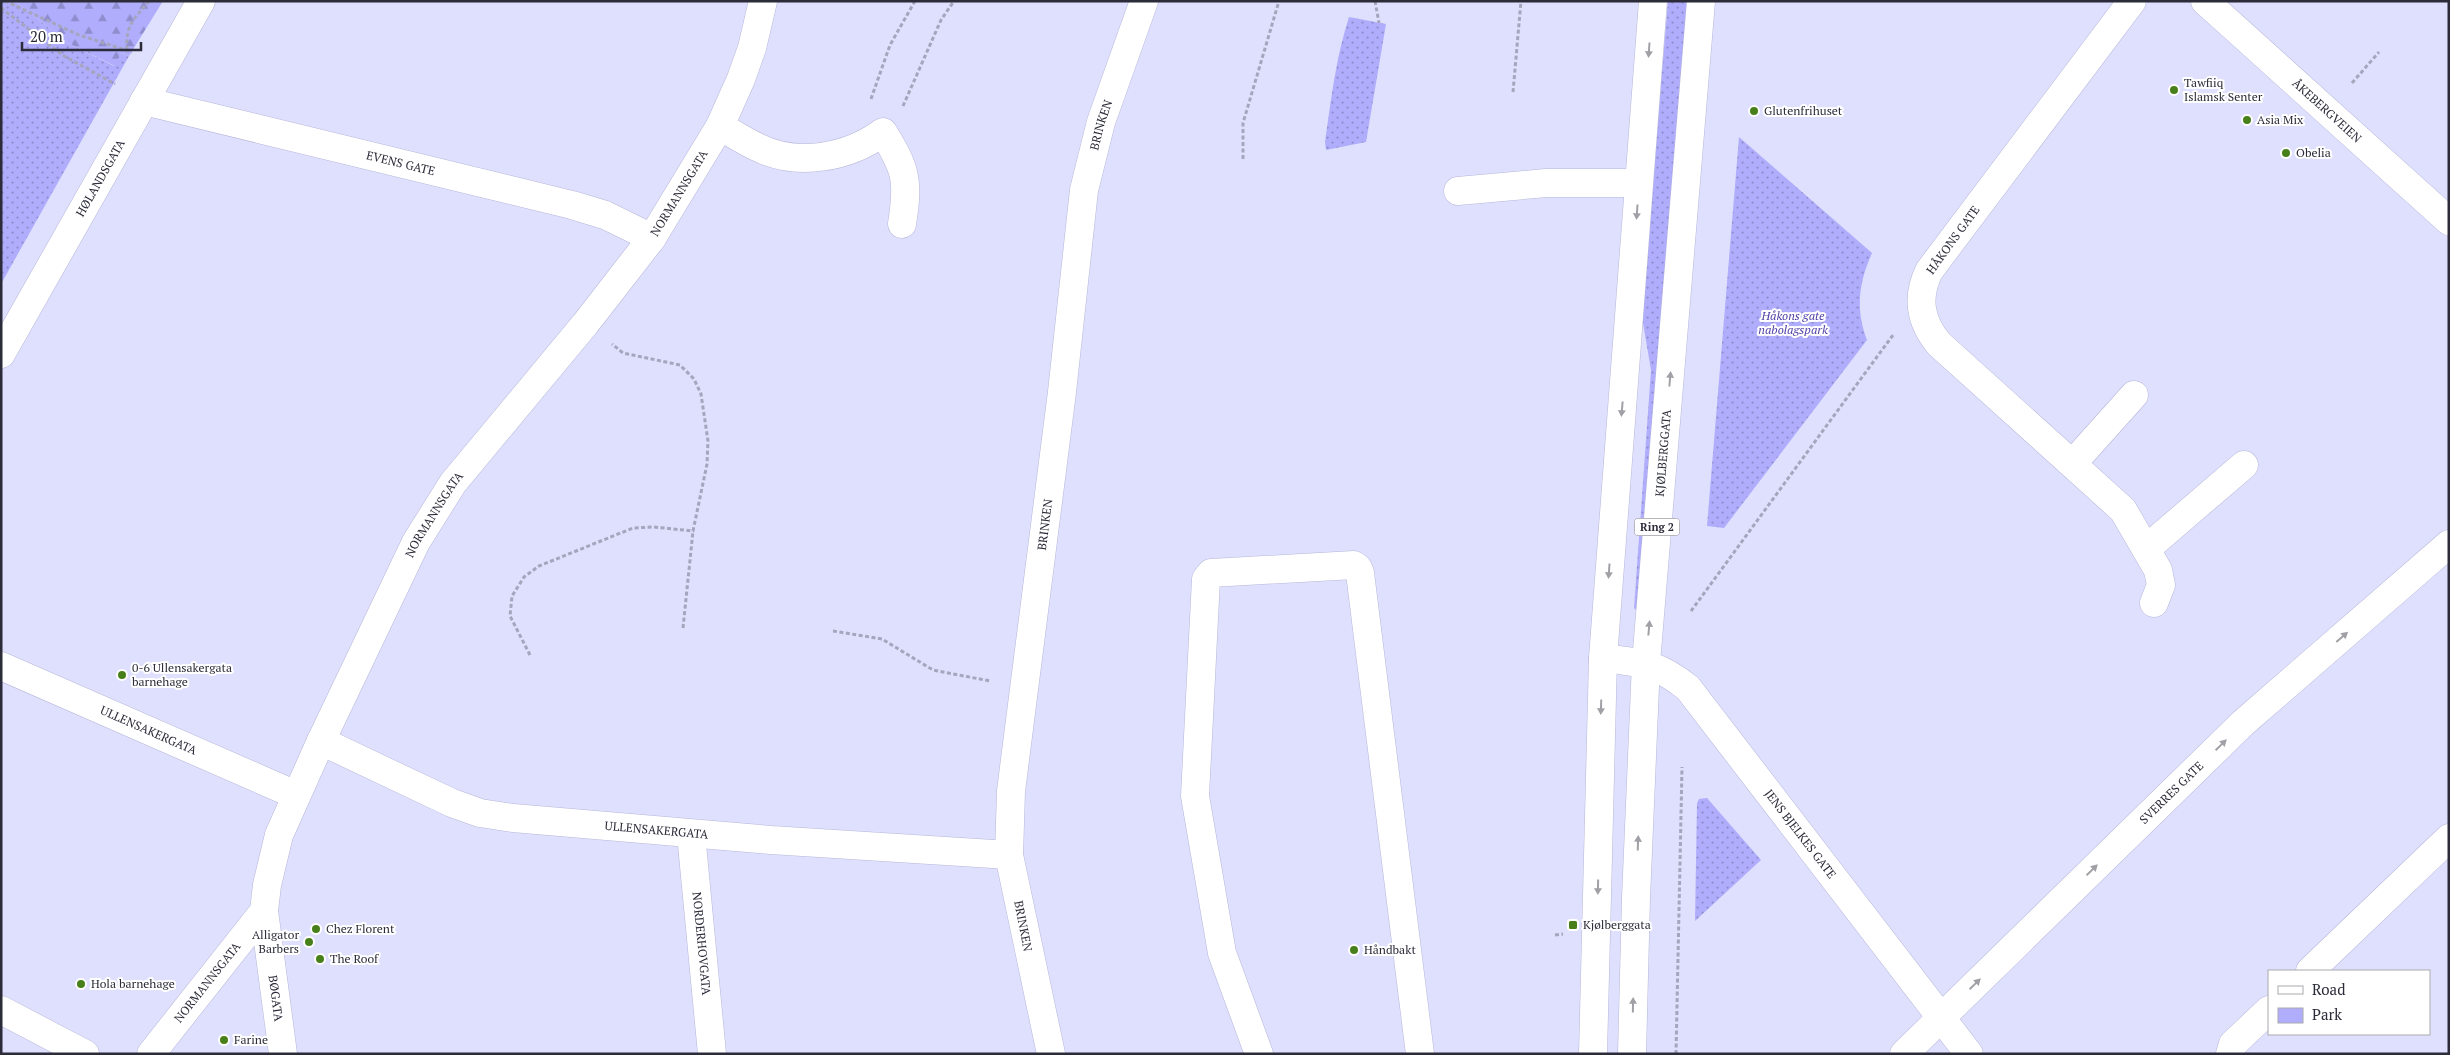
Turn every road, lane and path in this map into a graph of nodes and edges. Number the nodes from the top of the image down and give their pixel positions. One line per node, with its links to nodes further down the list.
1 (5, 1): 17 (path)
2 (149, 1): 17 (path)
3 (202, 1): 23 (street, HØLANDSGATA)
4 (763, 1): 24 (street, NORMANNSGATA)
5 (915, 1): 26 (path)
6 (954, 1): 25 (path)
7 (1144, 1): 56 (street, BRINKEN)
8 (1279, 1): 27 (path)
9 (1375, 1): 16 (path)
10 (1521, 1): 22 (path)
11 (1653, 1): 28 (street, one-way to 28)
12 (1701, 1): 48 (street, KJØLBERGGATA / Ring 2, one-way to 12)
13 (2132, 1): 33 (street, HÅKONS GATE)
14 (2205, 1): 30 (street, ÅKEBERGVEIEN)
15 (1, 8): 20 (path)
16 (1379, 23)
17 (127, 50): 19 (path)
18 (2379, 52): 21 (path)
19 (135, 53)
20 (108, 81)
21 (2352, 83)
22 (1513, 92)
23 (144, 101): 32 (street, EVENS GATE); 35 (street, HØLANDSGATA)
24 (720, 126): 26 (street); 32 (street, NORMANNSGATA)
25 (883, 132): 26 (street); 31 (street)
26 (856, 147)
27 (1243, 159)
28 (1639, 183): 29 (street); 47 (street, one-way to 47)
29 (1458, 191)
30 (2449, 221)
31 (902, 224)
32 (652, 238): 51 (street, NORMANNSGATA)
33 (1920, 299): 37 (street, HÅKONS GATE); 43 (path)
34 (610, 342): 39 (path)
35 (1, 354)
36 (2134, 395): 37 (street)
37 (2073, 463): 41 (street, HÅKONS GATE)
38 (2244, 465): 41 (street)
39 (693, 532): 44 (path); 46 (path)
40 (2449, 544): 61 (street, SVERRES GATE, one-way to 40)
41 (2146, 549): 42 (street, HÅKONS GATE)
42 (2154, 603)
43 (1691, 611)
44 (683, 628)
45 (834, 631): 50 (path)
46 (530, 655)
47 (1603, 658): 48 (street, JENS BJELKES GATE); 69 (street, one-way to 69)
48 (1646, 663): 61 (street, JENS BJELKES GATE); 70 (street, KJØLBERGGATA / Ring 2, one-way to 48)
49 (1, 666): 53 (street, ULLENSAKERGATA)
50 (998, 682)
51 (321, 741): 53 (street, NORMANNSGATA); 54 (street, ULLENSAKERGATA)
52 (1682, 768): 71 (path)
53 (296, 795): 57 (street, NORMANNSGATA)
54 (691, 834): 56 (street, ULLENSAKERGATA); 65 (street, NORDERHOVGATA)
55 (2449, 838): 58 (street)
56 (1009, 855): 66 (street, BRINKEN)
57 (264, 911): 63 (street, NORMANNSGATA); 64 (street, BØGATA)
58 (2311, 970)
59 (1, 1010): 62 (street)
60 (2268, 1011): 74 (street)
61 (1940, 1018): 72 (street, SVERRES GATE); 73 (street, JENS BJELKES GATE)
62 (85, 1054)
63 (151, 1054)
64 (283, 1054)
65 (712, 1054)
66 (1051, 1054)
67 (1260, 1054): 68 (street)
68 (1420, 1054)
69 (1593, 1054)
70 (1632, 1054)
71 (1676, 1054)
72 (1904, 1054)
73 (1969, 1054)
74 (2230, 1054)

